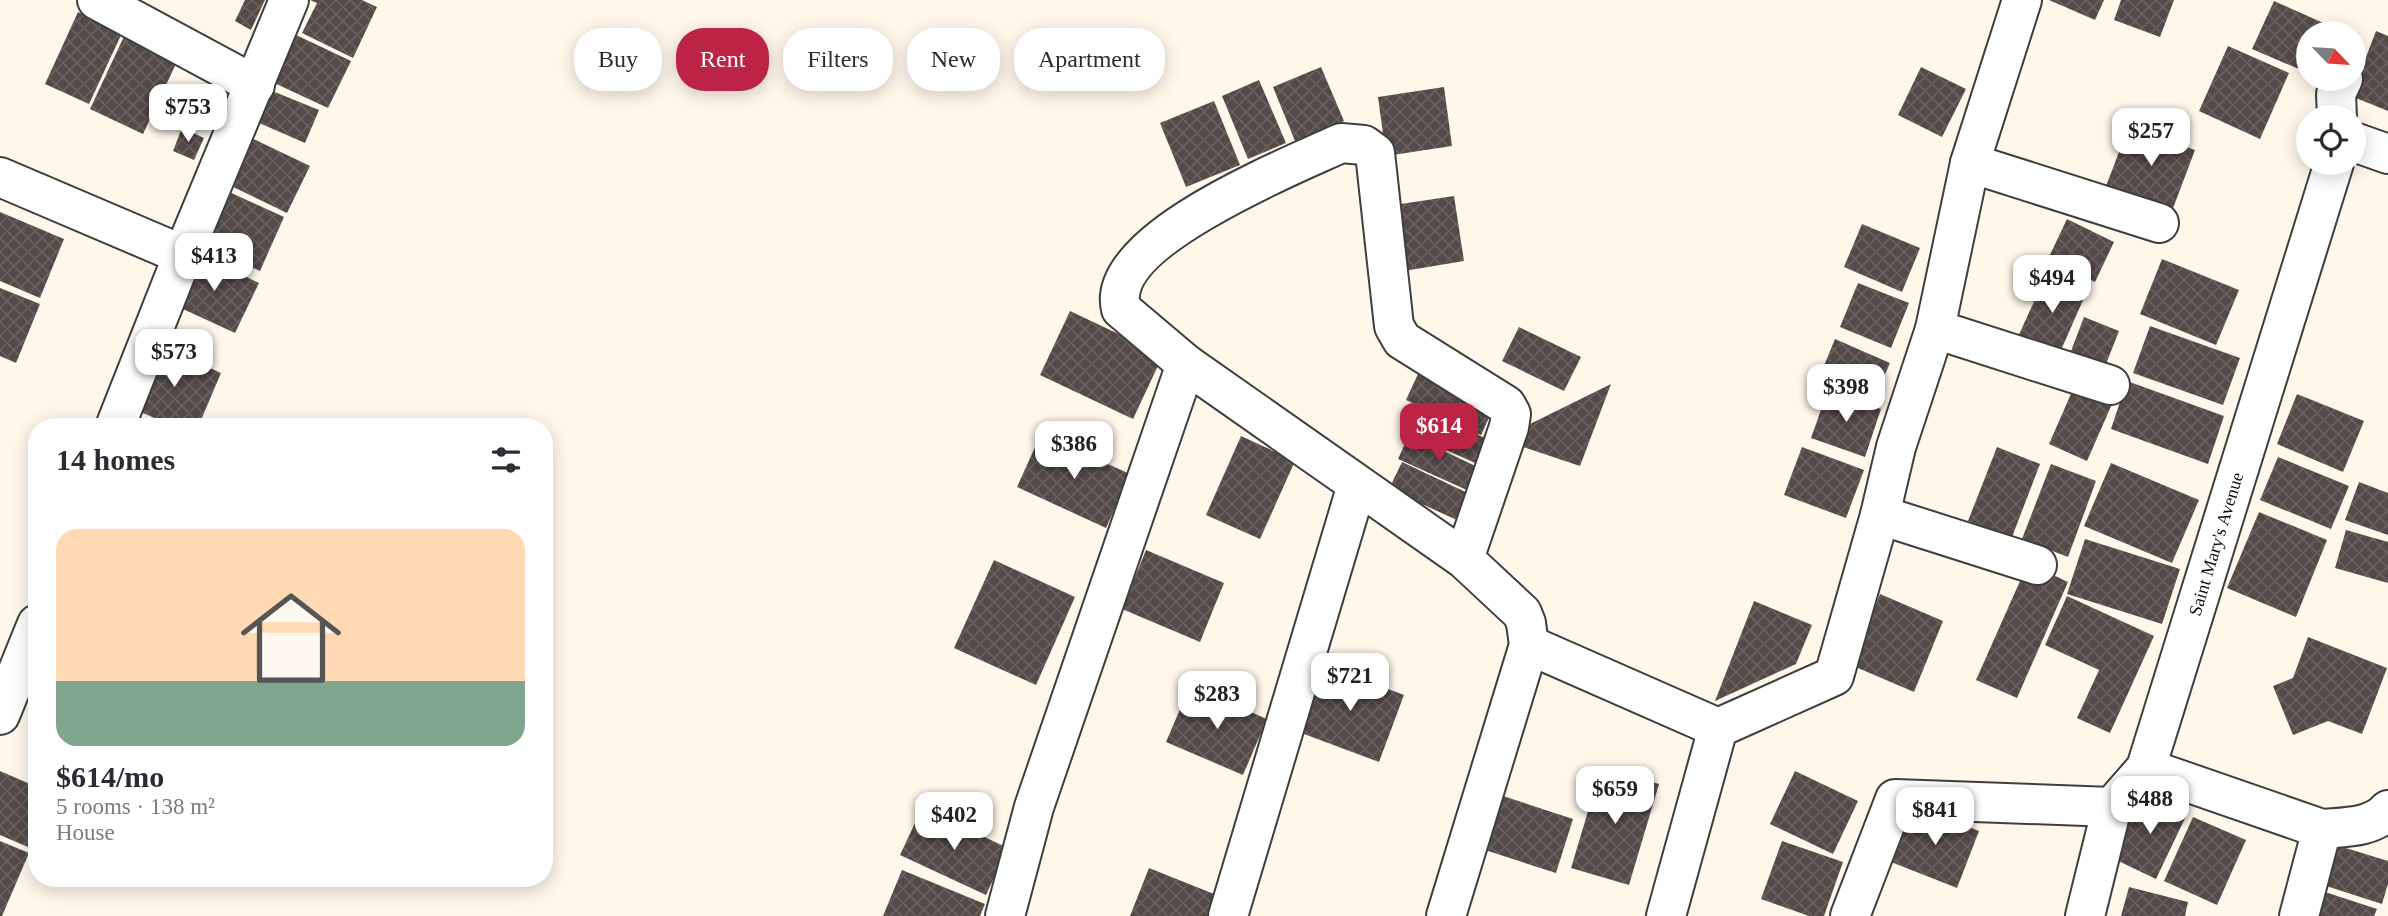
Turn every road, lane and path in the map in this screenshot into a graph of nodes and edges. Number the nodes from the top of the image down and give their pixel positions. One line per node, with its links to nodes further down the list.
1 (97, 0): 4 (street)
2 (289, 0): 4 (street)
3 (2022, 0): 7 (street)
4 (255, 85): 11 (street)
5 (2366, 146): 6 (street)
6 (2388, 154)
7 (1970, 163): 10 (street); 12 (street)
8 (2330, 175): 24 (street, Saint Mary's Avenue)
9 (0, 177): 11 (street)
10 (2159, 223)
11 (183, 255): 15 (street)
12 (1935, 329): 14 (street); 17 (street)
13 (1186, 364): 16 (street); 18 (street); 28 (street)
14 (2110, 385)
15 (119, 418)
16 (1357, 485): 18 (street); 29 (street)
17 (1880, 515): 19 (street); 23 (street)
18 (1464, 559): 20 (street)
19 (2037, 565)
20 (1529, 645): 23 (street); 30 (street)
21 (28, 646): 22 (street)
22 (0, 715)
23 (1717, 728): 31 (street)
24 (2146, 768): 25 (street, Saint Mary's Avenue); 27 (street)
25 (2112, 807): 32 (street); 33 (street, Saint Mary's Avenue)
26 (2388, 810): 27 (street)
27 (2322, 829): 34 (street)
28 (1005, 916)
29 (1227, 916)
30 (1446, 916)
31 (1666, 916)
32 (1850, 916)
33 (2085, 916)
34 (2298, 916)

